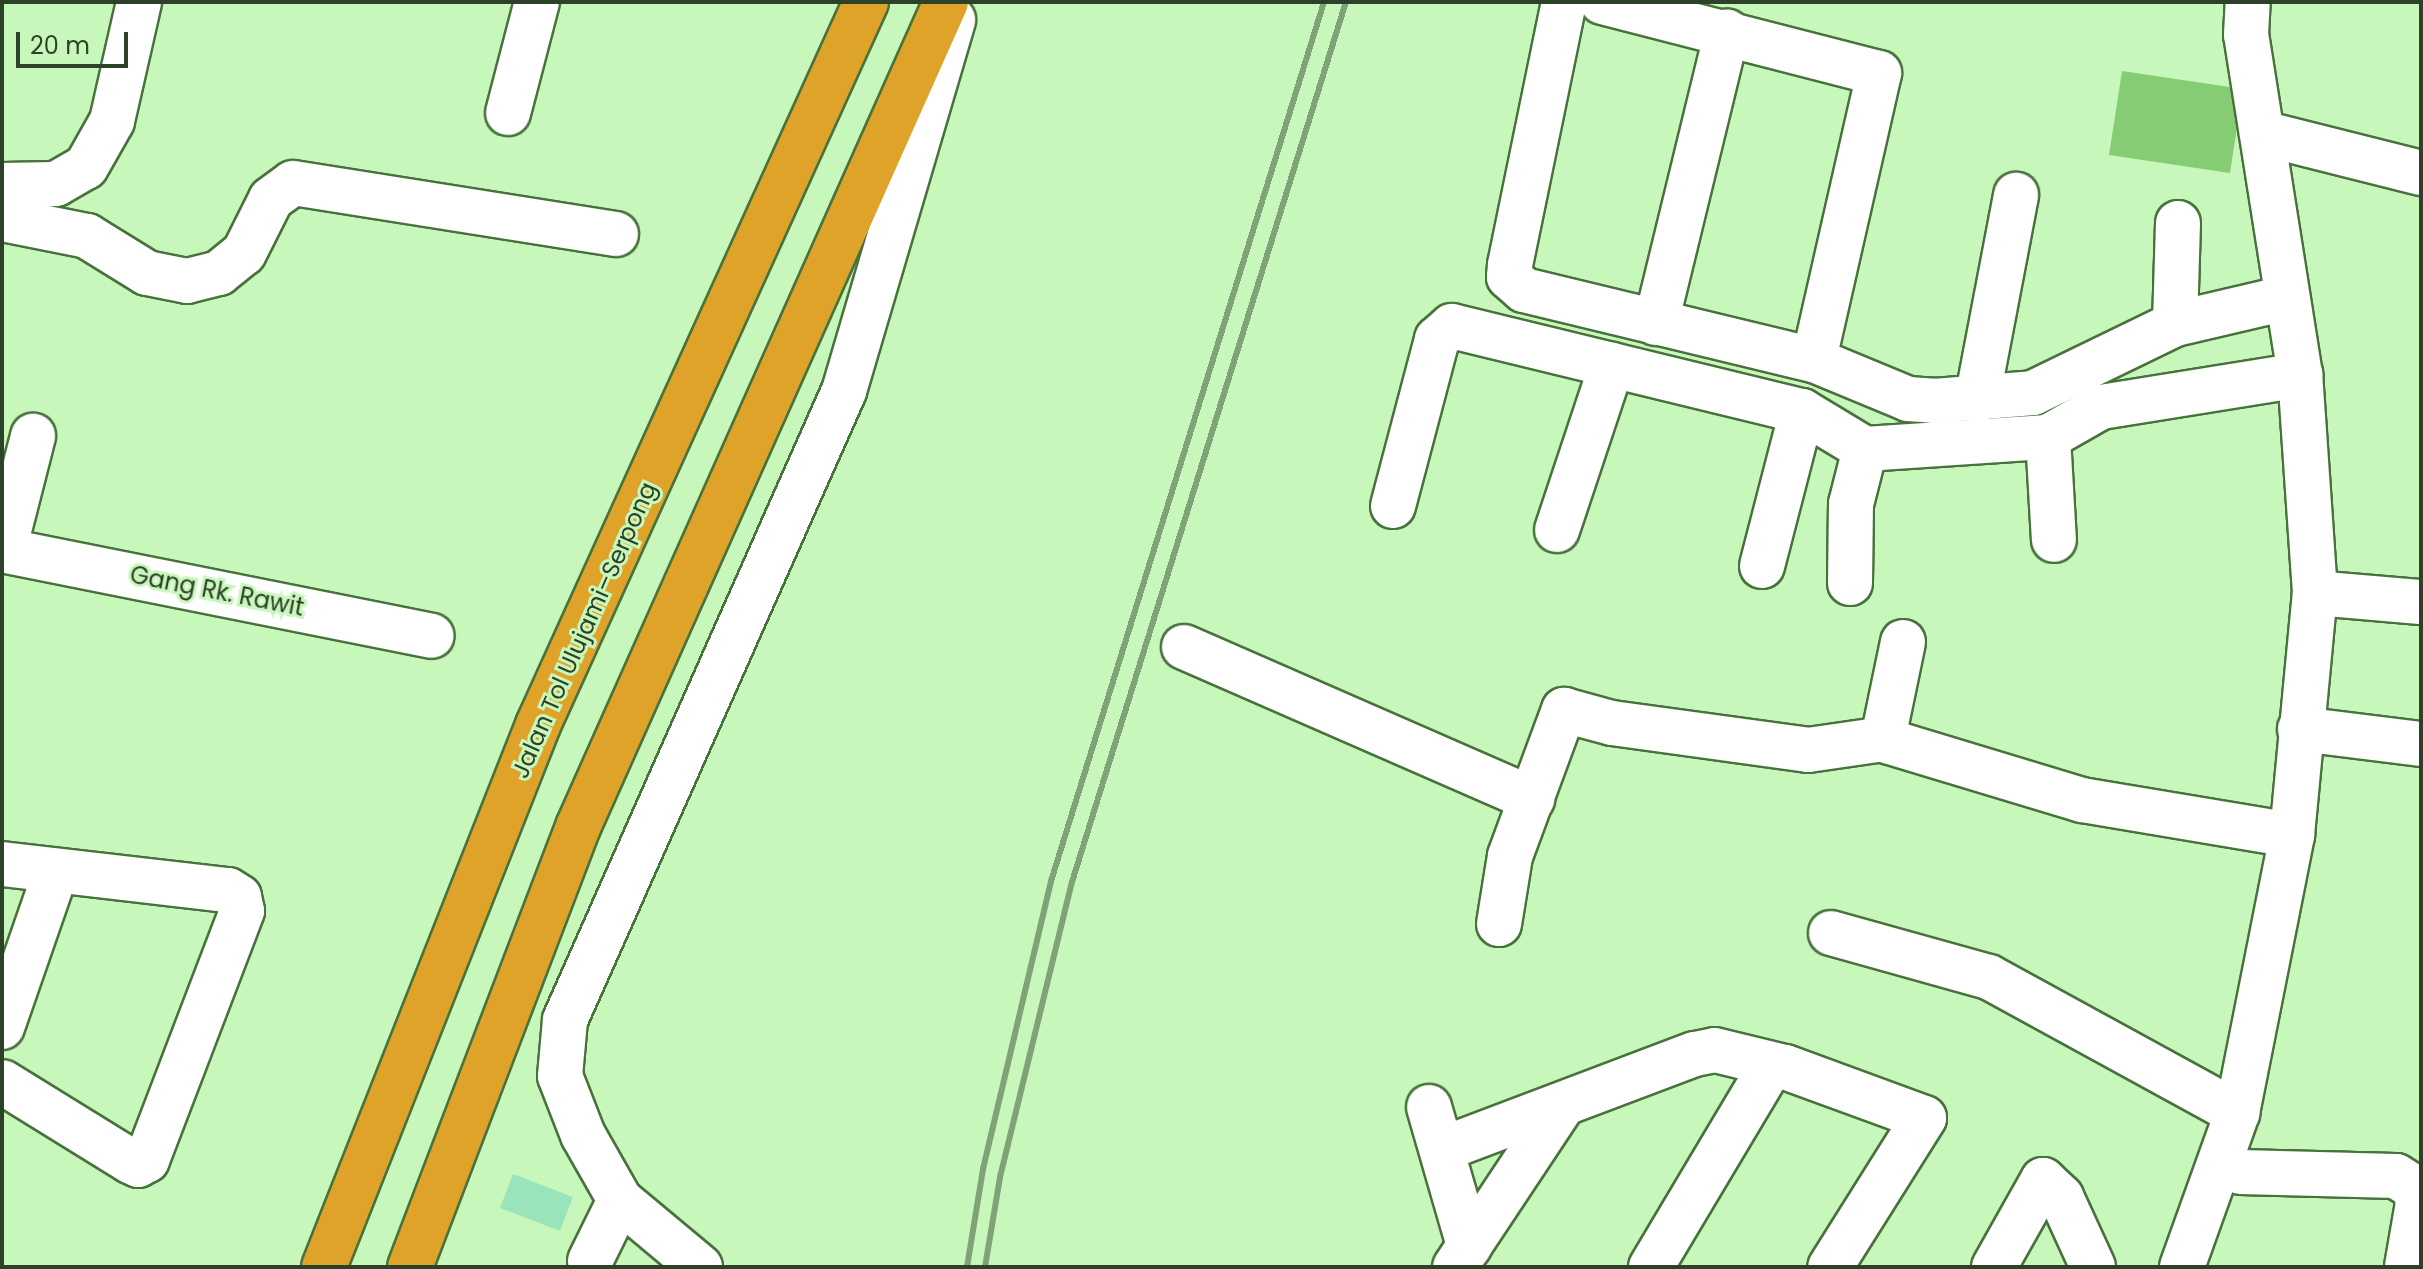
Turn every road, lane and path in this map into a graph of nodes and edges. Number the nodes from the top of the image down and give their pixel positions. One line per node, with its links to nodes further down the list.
1 (139, 2): 13 (street)
2 (537, 2): 10 (street)
3 (866, 2): 60 (highway, Jalan Tol Ulujami–Serpong)
4 (946, 2): 61 (highway)
5 (958, 2): 57 (street)
6 (1564, 2): 19 (street)
7 (1602, 2): 9 (street)
8 (2248, 2): 11 (street)
9 (1727, 32): 19 (street); 21 (street)
10 (508, 113)
11 (2262, 133): 12 (street); 18 (street)
12 (2421, 173)
13 (2, 185)
14 (2016, 195): 24 (street)
15 (2, 219): 17 (street)
16 (2178, 223): 20 (street)
17 (616, 234)
18 (2286, 298): 20 (street); 23 (street)
19 (1656, 323): 21 (street)
20 (2175, 324): 24 (street)
21 (1814, 360): 24 (street)
22 (1612, 365): 25 (street); 29 (street); 30 (street)
23 (2300, 375): 27 (street); 35 (street)
24 (1977, 400)
25 (1802, 411): 28 (street); 33 (street)
26 (33, 436): 32 (street)
27 (2048, 437): 28 (street); 31 (street)
28 (1865, 449): 34 (street)
29 (1393, 506)
30 (1557, 530)
31 (2054, 540)
32 (3, 550): 37 (street, Gang Rk. Rawit)
33 (1762, 566)
34 (1850, 583)
35 (2315, 593): 36 (street); 40 (street)
36 (2421, 602)
37 (431, 636)
38 (1903, 642): 41 (street)
39 (1184, 647): 43 (street)
40 (2300, 729): 42 (street); 44 (street)
41 (1884, 739): 43 (street); 44 (street)
42 (2421, 744)
43 (1532, 799): 47 (street)
44 (2292, 835): 54 (street)
45 (2, 864): 46 (street)
46 (56, 871): 49 (street); 51 (street)
47 (1499, 924)
48 (1831, 933): 54 (street)
49 (2, 1027)
50 (1770, 1067): 52 (street); 63 (street); 64 (street)
51 (2, 1082)
52 (1562, 1106): 55 (street); 58 (street)
53 (1429, 1107): 55 (street)
54 (2237, 1113): 67 (street)
55 (1443, 1149): 58 (street)
56 (2240, 1172): 68 (street)
57 (620, 1200): 59 (street); 62 (street)
58 (1462, 1256)
59 (586, 1265)
60 (324, 1267)
61 (410, 1267)
62 (700, 1267)
63 (1651, 1267)
64 (1830, 1267)
65 (1994, 1267): 66 (street)
66 (2093, 1267)
67 (2182, 1267)
68 (2407, 1267)

